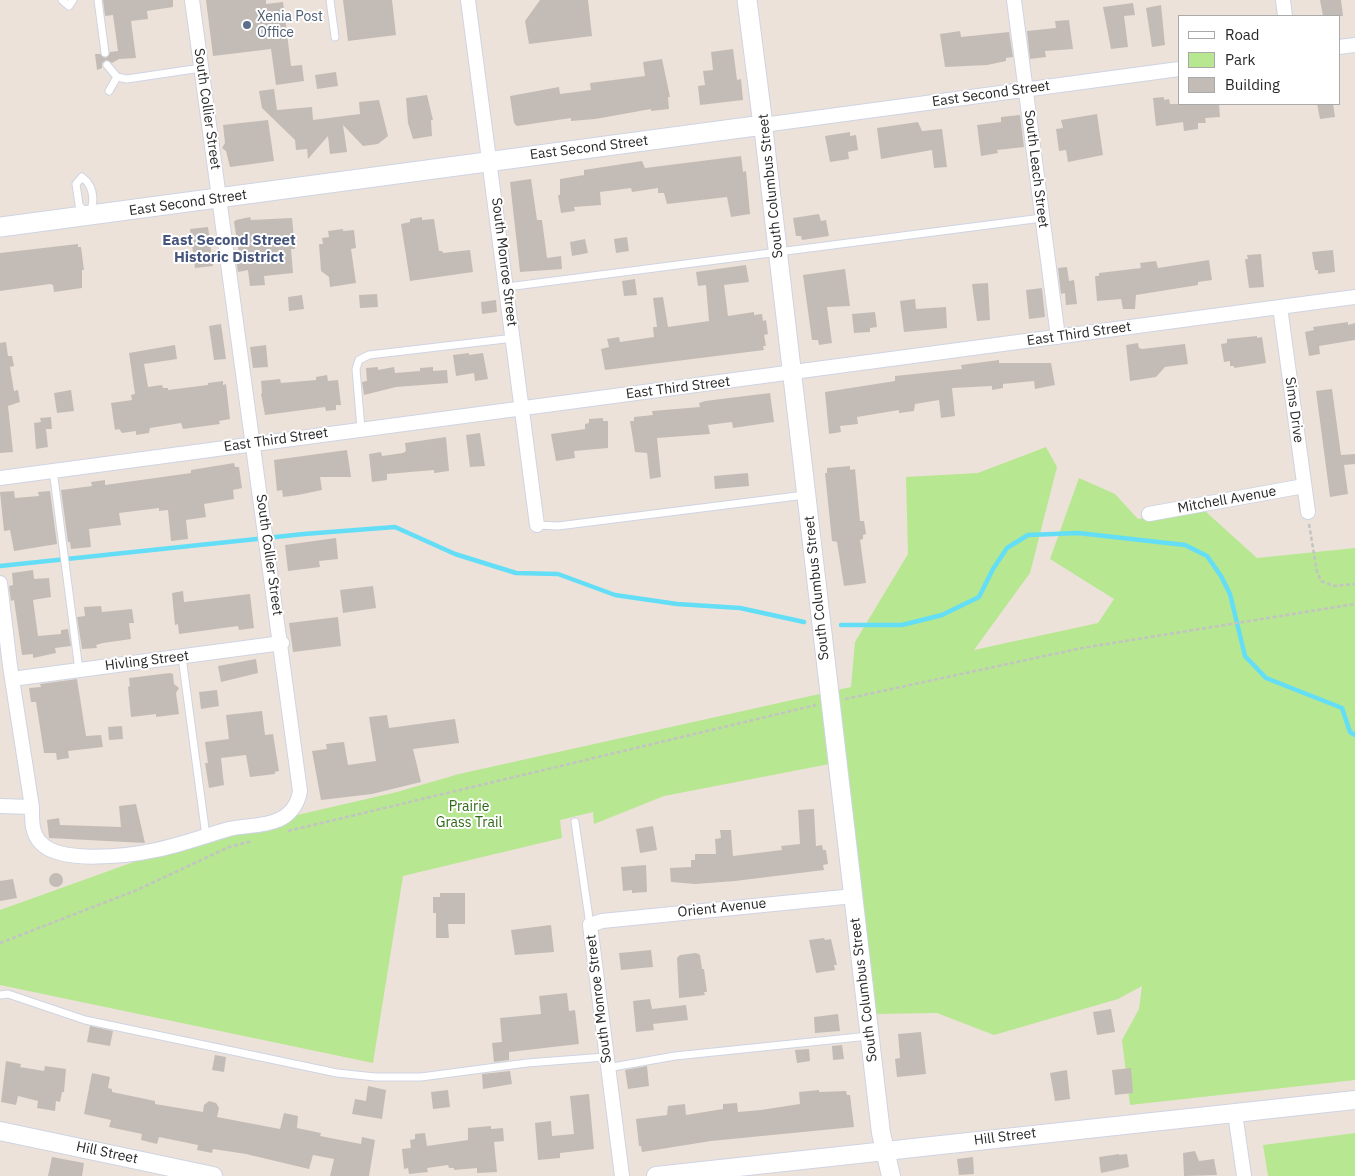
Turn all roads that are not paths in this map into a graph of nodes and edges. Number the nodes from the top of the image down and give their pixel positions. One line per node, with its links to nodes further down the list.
1 (62, 0): 2 (lane)
2 (73, 0)
3 (98, 0): 14 (lane)
4 (192, 0): 16 (street, South Collier Street)
5 (330, 0): 11 (lane)
6 (468, 0): 22 (street, South Monroe Street)
7 (751, 0): 21 (main road, South Columbus Street)
8 (1014, 0): 19 (street, South Leach Street)
9 (1283, 0): 10 (street)
10 (1285, 15)
11 (335, 37)
12 (1355, 45): 13 (street)
13 (1340, 47)
14 (105, 53)
15 (107, 65): 18 (lane)
16 (201, 68): 18 (lane); 23 (street, South Collier Street)
17 (1178, 69): 19 (street, East Second Street)
18 (117, 77): 20 (lane)
19 (1027, 90): 21 (street, East Second Street); 25 (street, South Leach Street)
20 (109, 91)
21 (764, 125): 22 (main road, East Second Street); 27 (street, South Columbus Street)
22 (490, 161): 23 (main road, East Second Street); 28 (street, South Monroe Street)
23 (219, 200): 24 (main road, East Second Street); 36 (street, South Collier Street)
24 (88, 216): 24 (lane); 26 (main road, East Second Street)
25 (1042, 218): 27 (lane); 31 (street, South Leach Street)
26 (0, 227)
27 (778, 252): 28 (lane); 33 (street, South Columbus Street)
28 (507, 287): 32 (street, South Monroe Street)
29 (1355, 297): 30 (street, East Third Street)
30 (1280, 307): 31 (street, East Third Street); 39 (street, Sims Drive)
31 (1058, 337): 33 (street, East Third Street)
32 (514, 338): 34 (street, South Monroe Street); 35 (lane)
33 (793, 373): 34 (street, East Third Street); 40 (street, South Columbus Street)
34 (523, 408): 35 (street, East Third Street); 43 (street, South Monroe Street)
35 (361, 429): 36 (street, East Third Street)
36 (252, 444): 37 (street, East Third Street); 45 (street, South Collier Street)
37 (53, 470): 38 (street, East Third Street); 47 (lane)
38 (0, 478)
39 (1304, 486): 41 (street, Sims Drive); 42 (street, Mitchell Avenue)
40 (807, 495): 43 (lane); 53 (street, South Columbus Street)
41 (1308, 512)
42 (1149, 514)
43 (537, 526)
44 (0, 583): 48 (street, South Collier Street)
45 (282, 643): 46 (street, Hivling Street); 52 (street, South Collier Street)
46 (182, 657): 47 (street, Hivling Street); 52 (lane)
47 (79, 670): 48 (street, Hivling Street)
48 (12, 678): 50 (street, South Collier Street)
49 (0, 806): 50 (street)
50 (32, 807): 52 (street, South Collier Street)
51 (575, 822): 54 (lane, South Monroe Street)
52 (206, 836)
53 (854, 896): 54 (street, Orient Avenue); 56 (street, South Columbus Street)
54 (590, 925): 57 (street, South Monroe Street)
55 (0, 995): 57 (lane)
56 (870, 1036): 57 (lane); 61 (street, South Columbus Street)
57 (606, 1062): 63 (street, South Monroe Street)
58 (1355, 1100): 59 (street, Hill Street)
59 (1235, 1113): 61 (street, Hill Street); 66 (street)
60 (0, 1131): 62 (street, Hill Street)
61 (884, 1151): 64 (street, Hill Street); 65 (street, South Columbus Street)
62 (213, 1176)
63 (622, 1176)
64 (656, 1176)
65 (891, 1176)
66 (1244, 1176)

